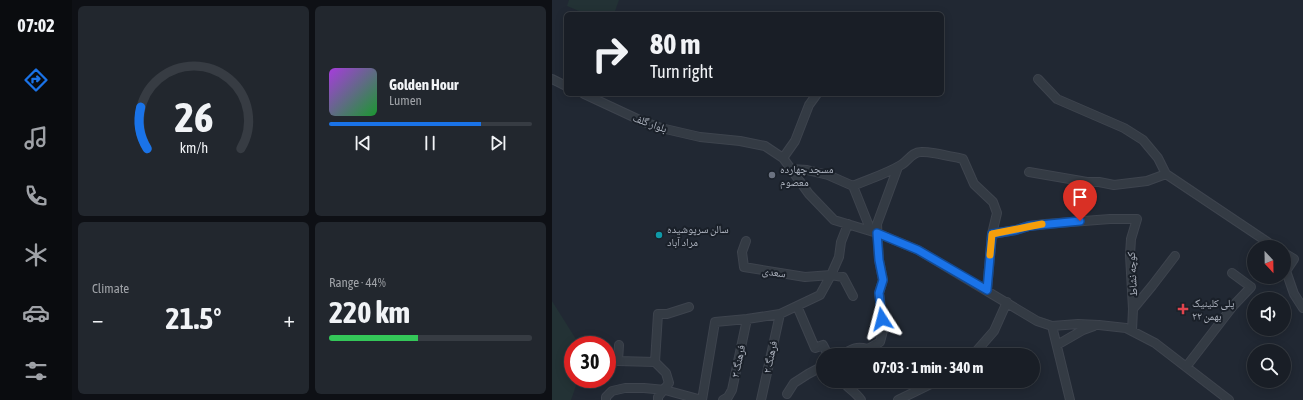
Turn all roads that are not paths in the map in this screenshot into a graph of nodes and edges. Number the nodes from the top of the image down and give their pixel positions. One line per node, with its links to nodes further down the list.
1 (552, 79): 3 (street)
2 (1038, 79): 10 (street)
3 (564, 85)
4 (588, 96): 6 (street, بلوار گلف)
5 (816, 96): 6 (street)
6 (783, 158): 8 (street)
7 (898, 167): 11 (street); 13 (street); 14 (street)
8 (791, 169): 11 (street); 12 (street)
9 (1029, 172): 10 (street)
10 (1166, 174): 15 (street)
11 (853, 186): 13 (street)
12 (848, 224): 13 (street); 19 (street)
13 (874, 232): 21 (street); 40 (street)
14 (992, 234): 21 (street); 26 (street, کوچه نشاط)
15 (1265, 240)
16 (746, 241): 19 (street, سعدی)
17 (1175, 256): 26 (street)
18 (1232, 273): 43 (street)
19 (831, 275): 22 (street); 24 (street)
20 (1291, 284): 27 (street)
21 (987, 290): 23 (street)
22 (853, 296)
23 (1007, 302): 31 (street); 41 (street)
24 (797, 306): 28 (street); 35 (street)
25 (689, 307): 42 (street)
26 (1133, 308): 32 (street, کوچه نشاط)
27 (1303, 308)
28 (780, 314): 29 (street); 53 (street, فرهنگ ۲)
29 (747, 319): 51 (street); 52 (street, فرهنگ ۳)
30 (1099, 325): 31 (street); 32 (street); 34 (street)
31 (1052, 326): 34 (street)
32 (1132, 331): 43 (street)
33 (619, 345): 42 (street)
34 (1057, 345): 56 (street)
35 (816, 348)
36 (816, 348): 37 (street)
37 (824, 348)
38 (853, 348): 39 (street)
39 (864, 348)
40 (870, 348)
41 (979, 348)
42 (655, 362): 47 (street)
43 (1186, 367): 57 (street)
44 (816, 370): 48 (street)
45 (848, 388): 54 (street)
46 (923, 388): 55 (street)
47 (665, 390): 49 (street); 50 (street); 51 (street)
48 (787, 394)
49 (606, 400)
50 (658, 400)
51 (702, 400)
52 (724, 400)
53 (761, 400)
54 (861, 400)
55 (898, 400)
56 (1070, 400)
57 (1229, 400)

